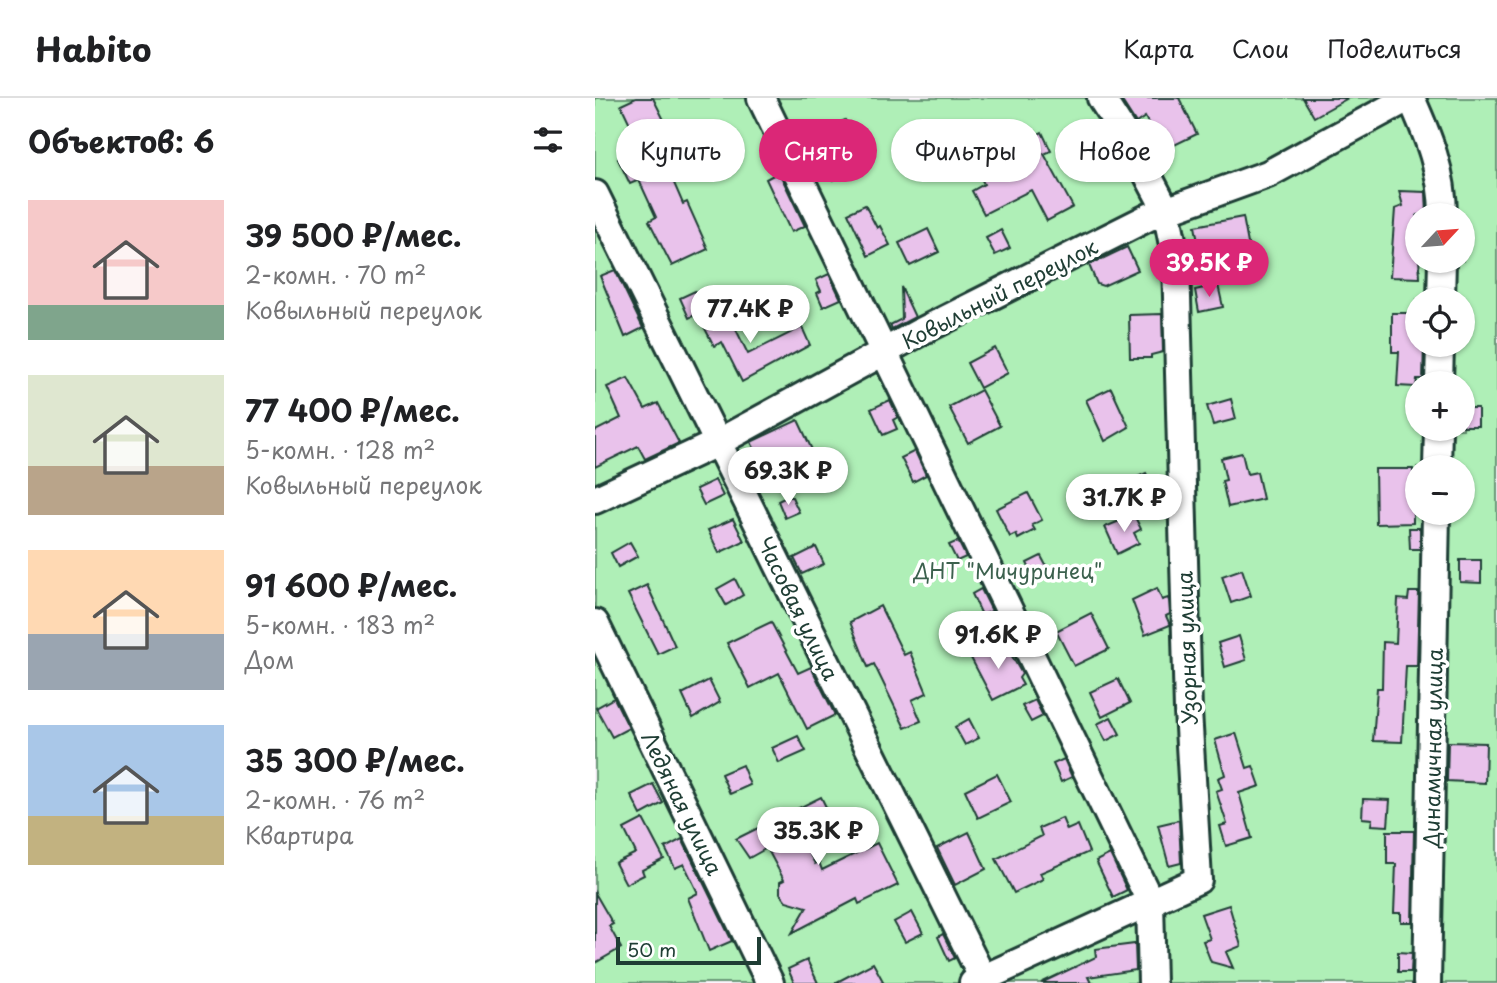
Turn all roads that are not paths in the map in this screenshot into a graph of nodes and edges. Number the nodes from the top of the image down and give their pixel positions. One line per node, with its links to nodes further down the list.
1 (761, 98): 7 (street)
2 (1101, 98): 6 (street, Узорная улица)
3 (1410, 98): 5 (street); 6 (street, Ковыльный переулок)
4 (595, 194): 8 (street, Часовая улица)
5 (1443, 203)
6 (1166, 210): 7 (street, Ковыльный переулок); 12 (street, Узорная улица)
7 (885, 351): 8 (street, Ковыльный переулок); 12 (street)
8 (717, 443): 9 (street, Ковыльный переулок); 13 (street, Часовая улица)
9 (595, 500)
10 (1436, 525): 16 (street, Динамичная улица)
11 (595, 623): 14 (street, Ледяная улица)
12 (1150, 901): 13 (street); 15 (street)
13 (981, 981)
14 (771, 983)
15 (1152, 983)
16 (1427, 983)

